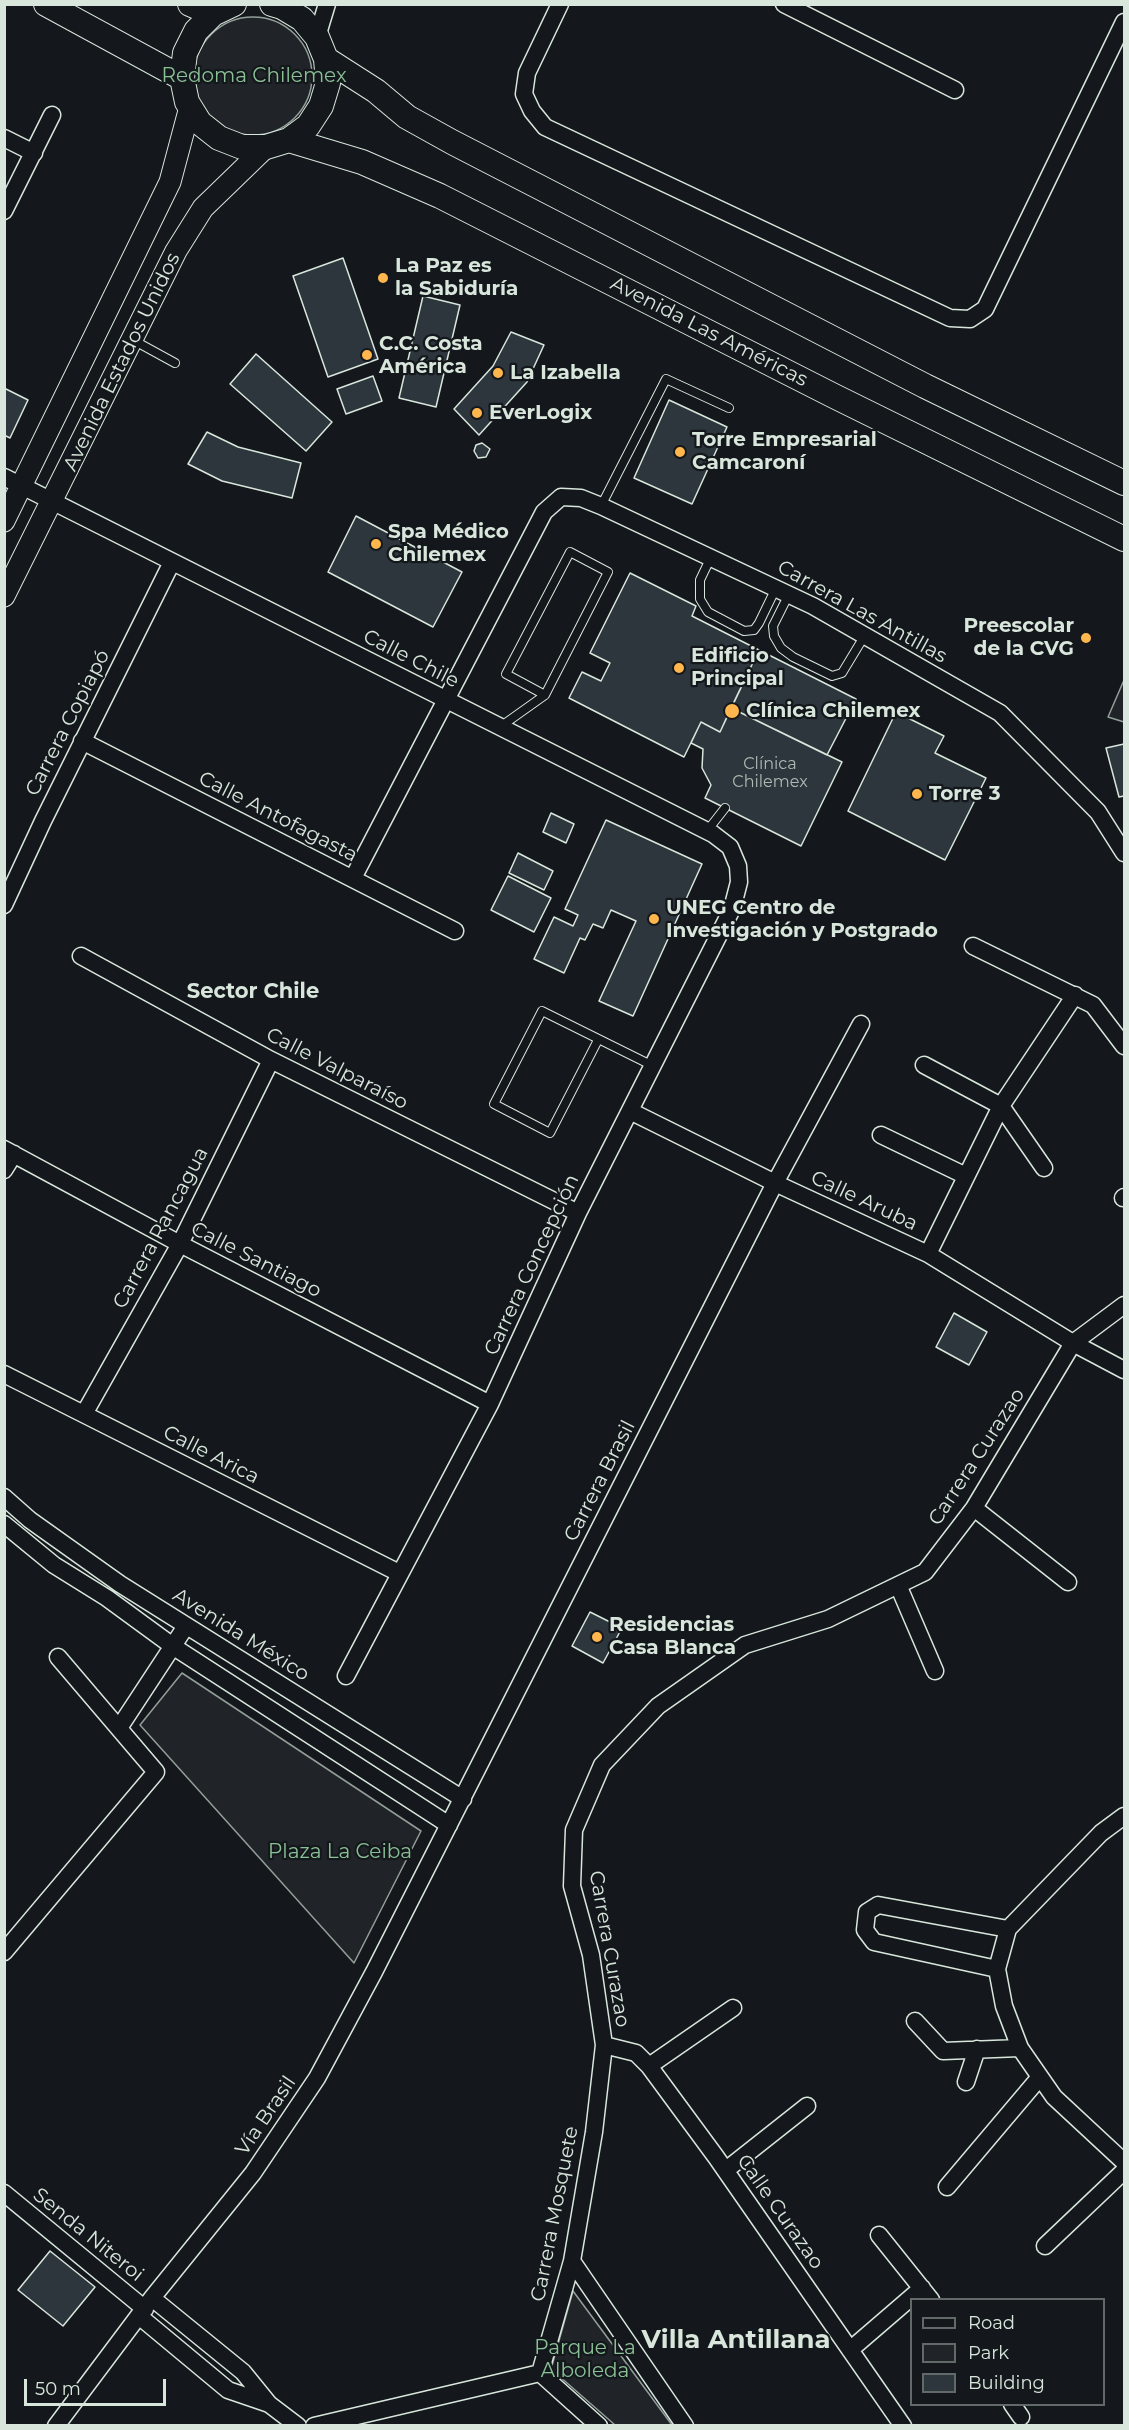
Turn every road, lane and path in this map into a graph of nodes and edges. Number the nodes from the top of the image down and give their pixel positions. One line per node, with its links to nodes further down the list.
1 (46, 4): 11 (main road)
2 (190, 4): 7 (main road)
3 (273, 4): 9 (main road)
4 (327, 4): 9 (street)
5 (560, 4): 8 (street)
6 (784, 4): 12 (street)
7 (224, 9): 11 (main road)
8 (1125, 22)
9 (318, 37): 10 (main road)
10 (326, 59): 16 (main road); 23 (main road)
11 (182, 78): 13 (main road)
12 (954, 90)
13 (190, 107): 16 (main road); 22 (street, Avenida Estados Unidos)
14 (52, 115): 17 (street)
15 (4, 138): 17 (street)
16 (278, 144): 19 (street, Avenida Estados Unidos); 27 (main road, Avenida Las Américas)
17 (34, 153): 18 (street)
18 (4, 211)
19 (132, 339): 20 (lane); 24 (street, Avenida Estados Unidos)
20 (175, 363)
21 (729, 408): 25 (lane)
22 (14, 482): 24 (street, Calle Chile); 26 (street, Avenida Estados Unidos)
23 (1125, 483)
24 (53, 502): 29 (street, Calle Chile); 31 (street, Avenida Estados Unidos)
25 (601, 506): 28 (street, Carrera Las Antillas); 34 (street, Carrera Las Antillas)
26 (4, 521)
27 (1125, 539)
28 (711, 557): 30 (street, Carrera Las Antillas); 30 (lane)
29 (172, 562): 34 (street, Calle Chile); 36 (street, Carrera Copiapó)
30 (783, 591): 32 (street, Carrera Las Antillas); 32 (lane)
31 (4, 596)
32 (865, 635): 39 (street, Carrera Las Antillas)
33 (545, 695): 33 (lane); 35 (lane)
34 (445, 699): 35 (street, Calle Chile); 41 (street)
35 (500, 727): 38 (street, Calle Chile)
36 (82, 741): 41 (street, Calle Antofagasta); 42 (street, Carrera Copiapó)
37 (725, 808): 38 (lane)
38 (707, 831): 40 (street, Calle Chile)
39 (1125, 853)
40 (738, 866): 52 (street, Carrera Concepción)
41 (353, 879): 43 (street, Calle Antofagasta)
42 (4, 905)
43 (455, 931)
44 (973, 946): 46 (street)
45 (81, 956): 50 (street, Calle Valparaíso)
46 (1075, 995): 49 (street); 53 (street)
47 (861, 1024): 60 (street, Carrera Brasil)
48 (598, 1040): 48 (lane); 52 (lane)
49 (1125, 1047)
50 (271, 1060): 61 (street, Calle Valparaíso); 62 (street, Carrera Rancagua)
51 (924, 1065): 53 (street)
52 (652, 1066): 54 (street, Carrera Concepción)
53 (1001, 1106): 57 (street); 59 (street)
54 (630, 1111): 60 (street, Calle Aruba); 61 (street, Carrera Concepción)
55 (881, 1135): 59 (street)
56 (9, 1152): 58 (street); 62 (street, Calle Santiago)
57 (1044, 1168)
58 (4, 1170)
59 (966, 1176): 63 (street)
60 (775, 1183): 63 (street, Calle Aruba); 82 (street, Carrera Brasil)
61 (578, 1213): 68 (street, Carrera Concepción)
62 (180, 1244): 68 (street, Calle Santiago); 69 (street, Carrera Rancagua)
63 (928, 1254): 65 (street, Calle Aruba)
64 (1125, 1305): 65 (street)
65 (1073, 1343): 66 (street, Calle Aruba); 71 (street, Carrera Curazao)
66 (1125, 1370)
67 (4, 1374): 69 (street, Calle Arica)
68 (490, 1404): 73 (street, Carrera Concepción)
69 (84, 1414): 73 (street, Calle Arica)
70 (4, 1497): 76 (street, Avenida México)
71 (974, 1508): 74 (street); 75 (street, Carrera Curazao)
72 (4, 1524): 77 (street)
73 (399, 1573): 80 (street, Carrera Concepción)
74 (1068, 1582)
75 (898, 1585): 79 (street); 90 (street, Carrera Curazao)
76 (186, 1626): 77 (street); 82 (street, Avenida México)
77 (174, 1647): 81 (street); 84 (street)
78 (58, 1657): 81 (street)
79 (935, 1671)
80 (346, 1676)
81 (119, 1728): 86 (street)
82 (463, 1799): 84 (street, Vía Brasil)
83 (1125, 1816): 85 (street)
84 (449, 1825): 107 (street, Vía Brasil)
85 (1008, 1929): 87 (street); 87 (street)
86 (4, 1952)
87 (997, 1969): 91 (street)
88 (733, 2008): 93 (street)
89 (915, 2021): 92 (street)
90 (604, 2045): 93 (street, Calle Curazao); 104 (street, Carrera Mosquete)
91 (1020, 2048): 92 (street); 94 (street)
92 (977, 2049): 95 (street)
93 (649, 2066): 98 (street, Calle Curazao)
94 (1040, 2077): 97 (street); 100 (street)
95 (966, 2082)
96 (807, 2106): 98 (street)
97 (1125, 2162)
98 (726, 2170): 108 (street, Calle Curazao)
99 (1125, 2171): 103 (street)
100 (947, 2187)
101 (4, 2193): 107 (street, Senda Niteroi)
102 (879, 2235): 105 (street)
103 (1046, 2246)
104 (572, 2261): 109 (street, Carrera Mosquete); 115 (street)
105 (926, 2294)
106 (910, 2306): 108 (street)
107 (145, 2308): 110 (street); 110 (street); 111 (street, Vía Brasil)
108 (850, 2350): 116 (street, Calle Curazao)
109 (540, 2373): 113 (street); 114 (street)
110 (269, 2404): 112 (street)
111 (56, 2426)
112 (298, 2426)
113 (314, 2426)
114 (599, 2426)
115 (685, 2426)
116 (903, 2426)

